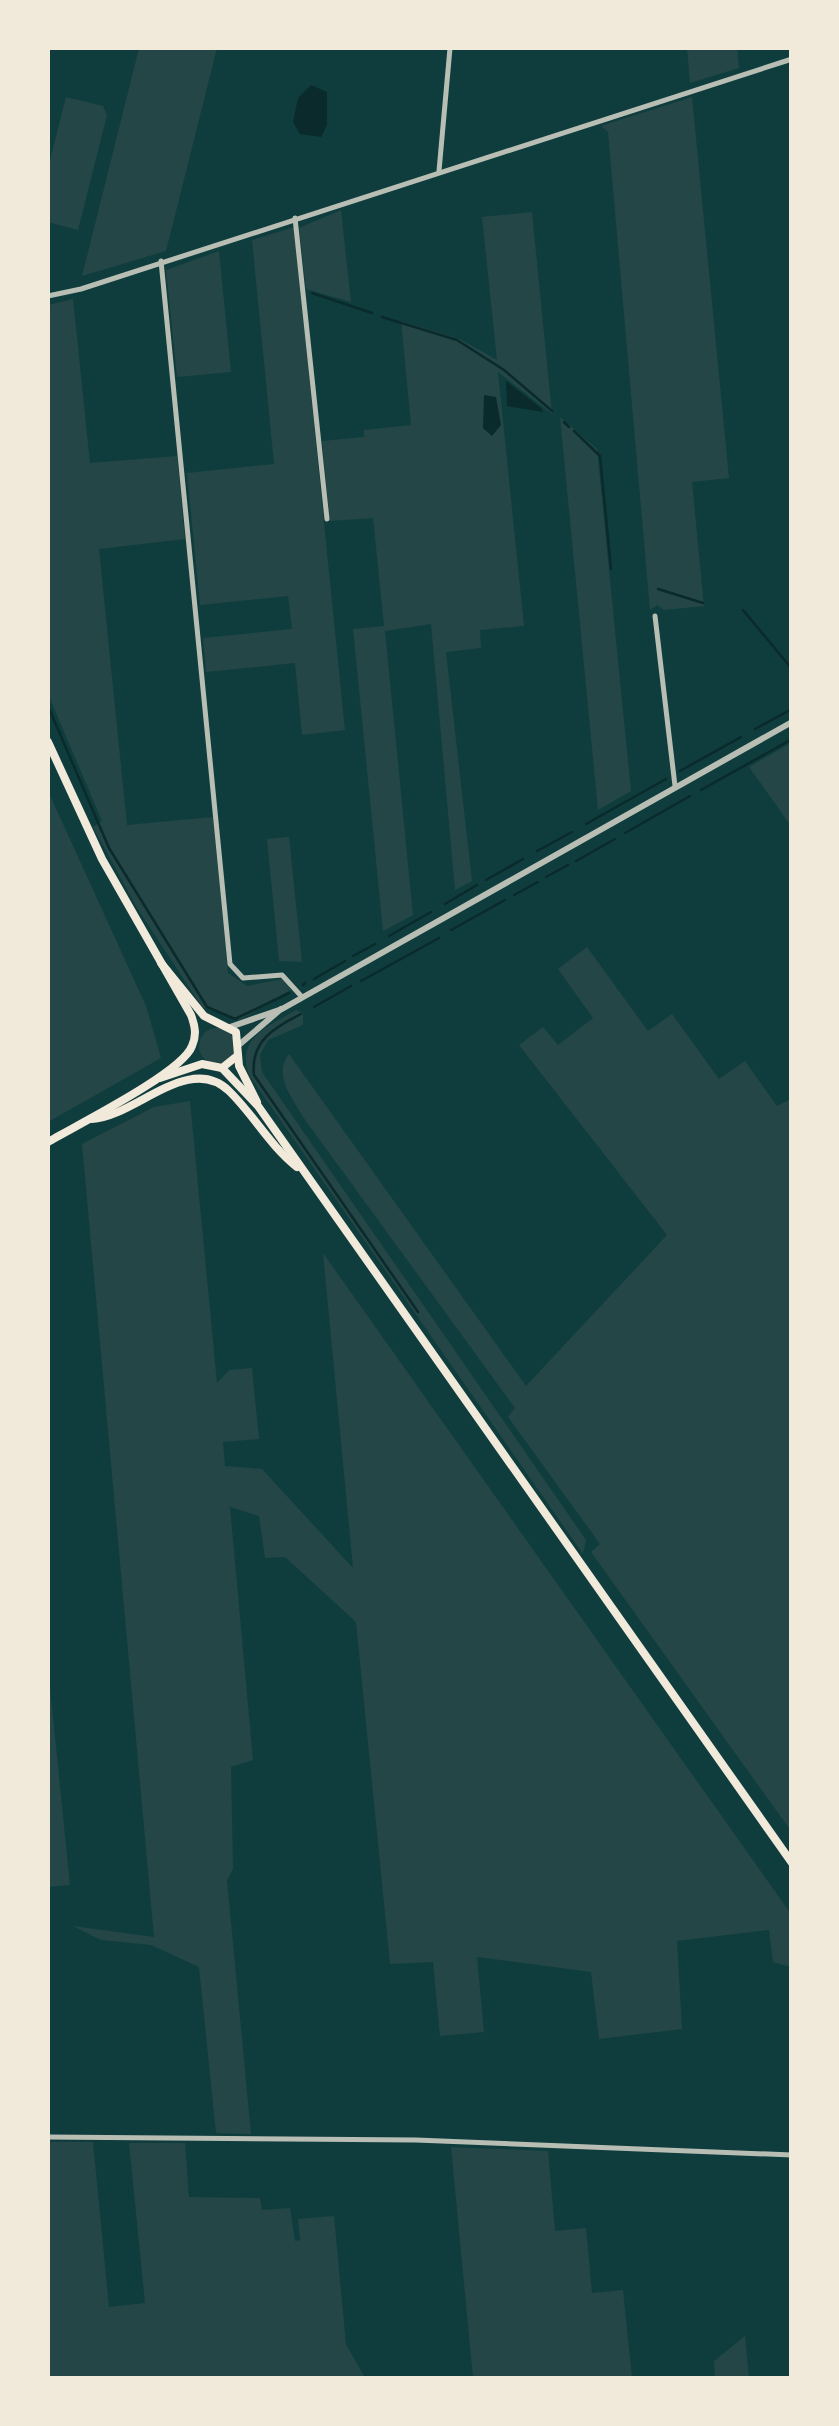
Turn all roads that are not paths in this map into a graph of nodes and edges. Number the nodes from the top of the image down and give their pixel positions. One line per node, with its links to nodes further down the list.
1 (450, 48): 3 (street)
2 (792, 59): 3 (street)
3 (438, 172): 4 (street)
4 (295, 218): 5 (street); 7 (street)
5 (161, 261): 6 (street); 13 (street)
6 (48, 296)
7 (327, 518)
8 (656, 616): 11 (street)
9 (792, 722): 11 (street)
10 (48, 742): 12 (main road)
11 (675, 787): 13 (street)
12 (161, 962): 15 (main road); 17 (main road)
13 (302, 997): 14 (street)
14 (282, 1008): 16 (street); 18 (street)
15 (215, 1022): 16 (main road); 17 (main road)
16 (230, 1026): 18 (main road)
17 (196, 1034): 19 (main road)
18 (240, 1044): 20 (main road)
19 (192, 1048): 21 (main road); 23 (main road)
20 (237, 1056): 22 (main road); 24 (main road)
21 (202, 1064): 22 (main road); 23 (main road)
22 (222, 1068): 24 (main road)
23 (156, 1080): 25 (main road)
24 (258, 1106): 27 (main road)
25 (88, 1119): 26 (main road); 27 (main road)
26 (48, 1142)
27 (306, 1173): 28 (main road)
28 (792, 1863)
29 (48, 2138): 30 (street)
30 (792, 2155)

